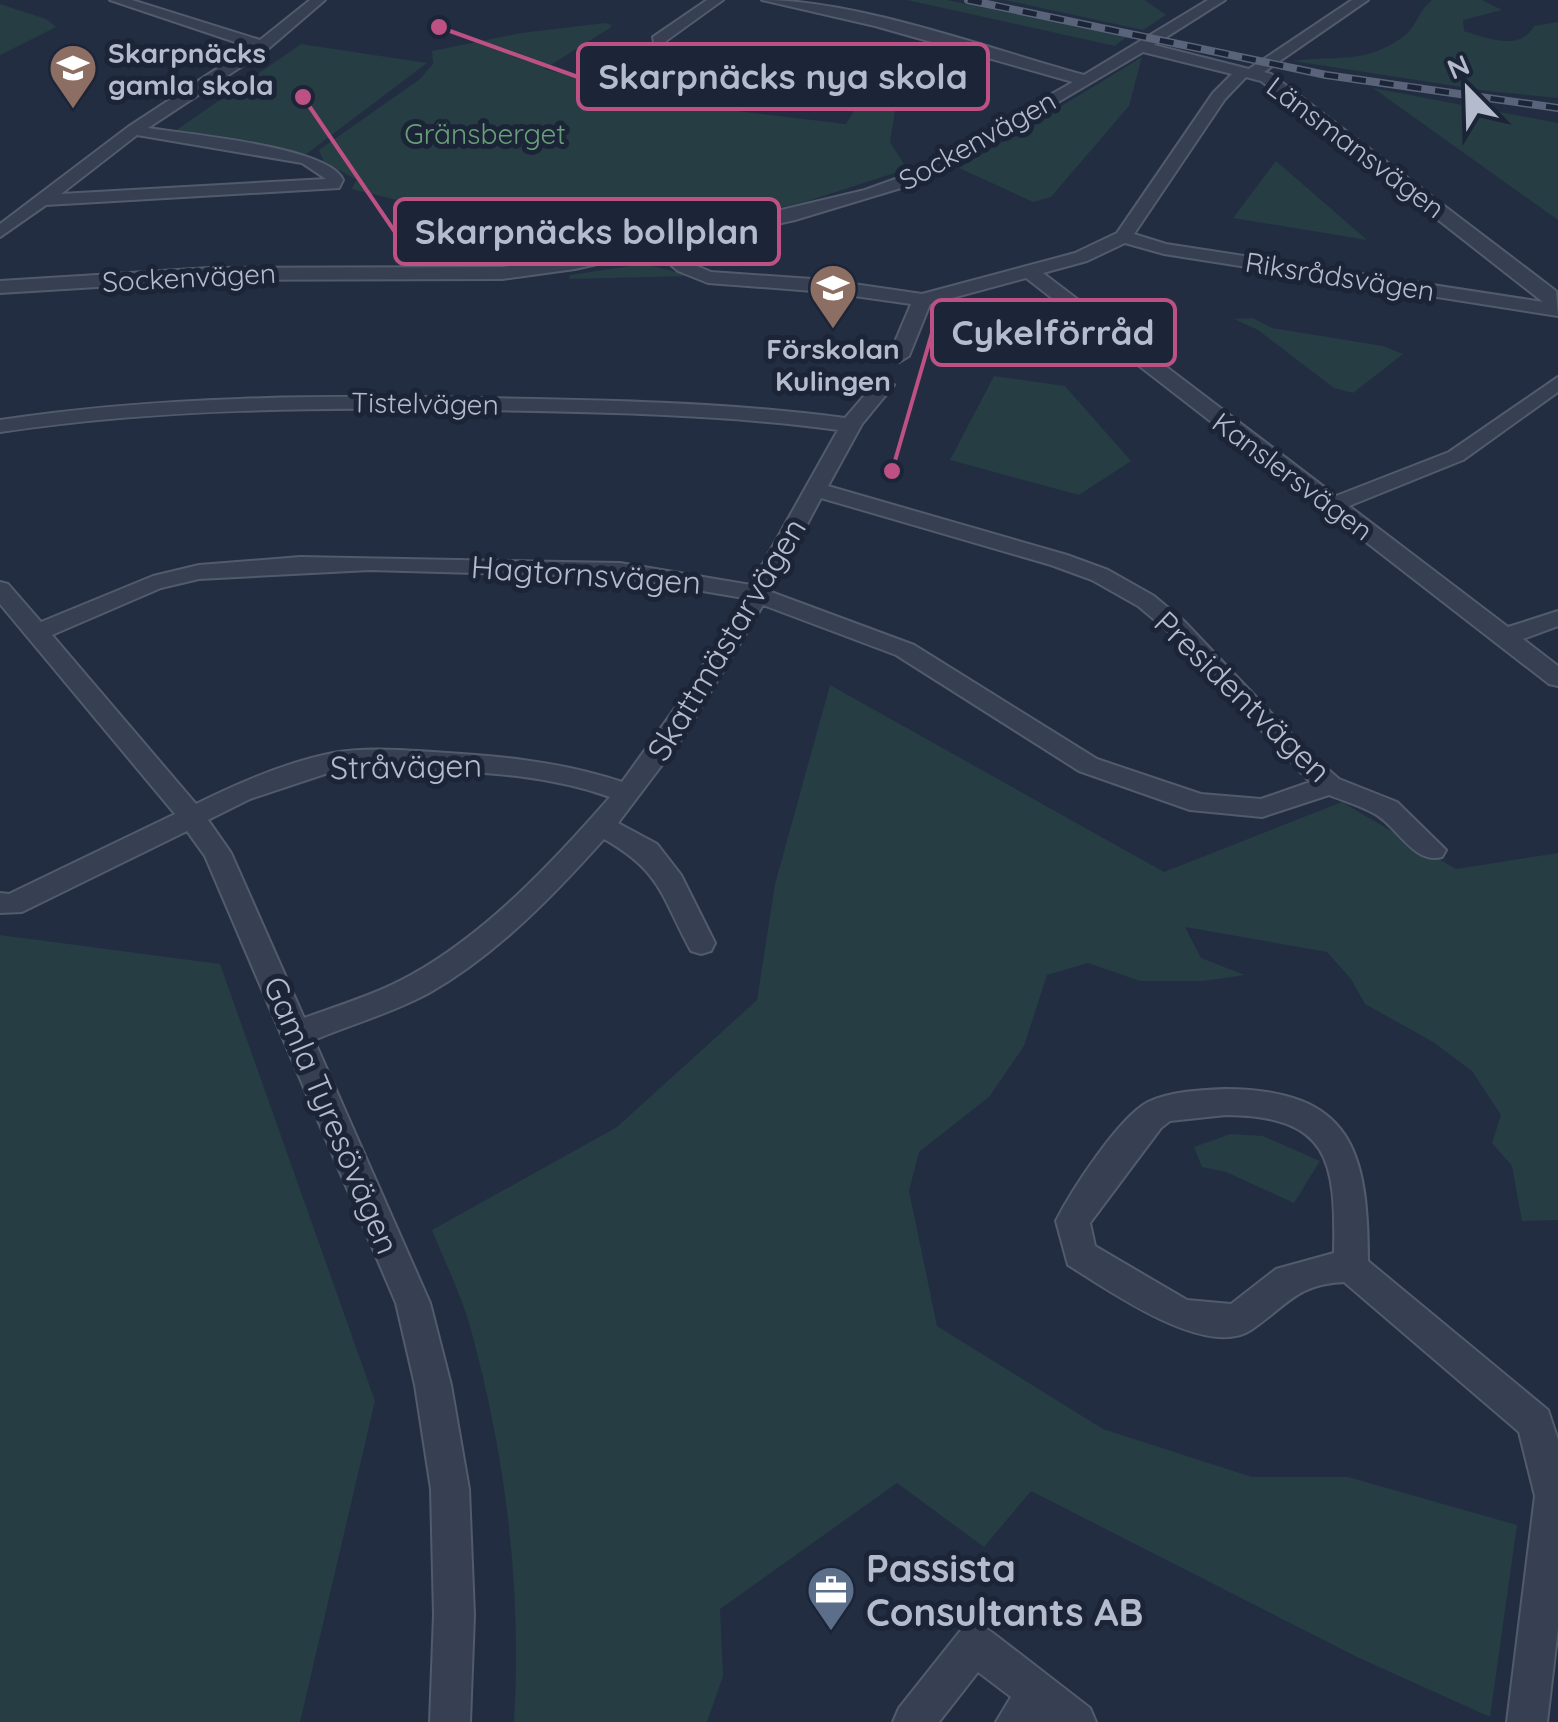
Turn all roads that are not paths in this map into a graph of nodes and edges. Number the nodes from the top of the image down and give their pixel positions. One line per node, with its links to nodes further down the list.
1 (116, 0): 7 (street)
2 (318, 0): 7 (street)
3 (716, 0): 10 (street)
4 (769, 0): 11 (street)
5 (1218, 0): 8 (street, Sockenvägen)
6 (1361, 0): 9 (street, Länsmansvägen)
7 (263, 46): 12 (street)
8 (1142, 46): 9 (street); 11 (street, Sockenvägen)
9 (1247, 72): 15 (street); 20 (street, Länsmansvägen)
10 (758, 78)
11 (1084, 80): 16 (street, Sockenvägen)
12 (134, 130): 13 (street); 13 (street)
13 (42, 200): 14 (street)
14 (0, 232)
15 (1123, 237): 17 (street); 20 (street, Riksrådsvägen)
16 (658, 245): 18 (street, Sockenvägen); 19 (street)
17 (1030, 272): 19 (street); 27 (street, Kanslersvägen)
18 (0, 287)
19 (922, 300): 21 (street)
20 (1558, 310)
21 (899, 356)
22 (1558, 383): 27 (street)
23 (884, 386): 25 (street, Skattmästarvägen)
24 (0, 426): 25 (street, Tistelvägen)
25 (851, 426): 26 (street, Skattmästarvägen)
26 (815, 489): 29 (street, Skattmästarvägen); 34 (street, Presidentvägen)
27 (1331, 506): 32 (street, Kanslersvägen)
28 (0, 590): 31 (street, Gamla Tyresövägen)
29 (755, 594): 31 (street, Hagtornsvägen); 34 (street, Hagtornsvägen); 35 (street, Skattmästarvägen)
30 (1558, 618): 32 (street)
31 (19, 621): 36 (street, Gamla Tyresövägen)
32 (1504, 637): 33 (street, Kanslersvägen)
33 (1558, 678)
34 (1330, 785): 38 (street, Presidentvägen)
35 (626, 793): 36 (street, Stråvägen); 37 (street, Skattmästarvägen)
36 (192, 817): 39 (street, Stråvägen); 41 (street, Gamla Tyresövägen)
37 (598, 824): 40 (street); 41 (street, Skattmästarvägen)
38 (1432, 850)
39 (0, 903)
40 (702, 942)
41 (297, 1034): 45 (street, Gamla Tyresövägen)
42 (1352, 1267): 42 (street); 43 (street)
43 (1552, 1465): 47 (street)
44 (1047, 1715): 46 (street)
45 (450, 1722)
46 (913, 1722)
47 (1527, 1722)

